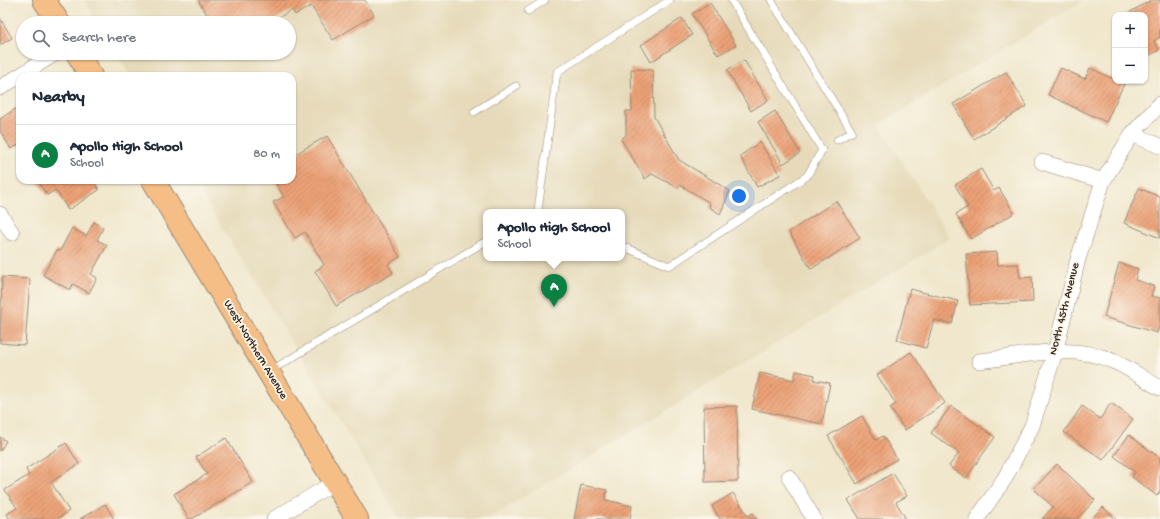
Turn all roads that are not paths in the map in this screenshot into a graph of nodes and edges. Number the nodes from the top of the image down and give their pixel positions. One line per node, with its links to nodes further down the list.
1 (44, 0): 7 (main road)
2 (545, 0): 6 (lane)
3 (670, 0): 23 (lane)
4 (731, 0): 27 (lane)
5 (771, 0): 18 (lane)
6 (528, 11)
7 (54, 16)
8 (45, 60): 10 (street)
9 (81, 60): 11 (main road)
10 (26, 72)
11 (88, 72)
12 (16, 78): 14 (street)
13 (516, 86): 16 (lane)
14 (0, 88)
15 (1160, 104): 17 (street, North 45th Avenue)
16 (474, 112)
17 (1132, 134): 19 (street); 21 (street, North 45th Avenue)
18 (837, 140)
19 (1160, 146)
20 (1042, 162): 21 (street)
21 (1104, 181): 28 (street, North 45th Avenue)
22 (155, 184): 30 (main road, West Northern Avenue)
23 (538, 209)
24 (0, 214): 25 (street)
25 (12, 233)
26 (483, 243): 30 (lane)
27 (625, 247)
28 (1055, 352): 29 (street); 31 (street); 37 (street, North 45th Avenue)
29 (979, 361)
30 (268, 372): 33 (main road, West Northern Avenue)
31 (1160, 388)
32 (789, 477): 36 (street)
33 (334, 482): 34 (street); 35 (main road, West Northern Avenue)
34 (274, 519)
35 (357, 519)
36 (814, 519)
37 (977, 519)

